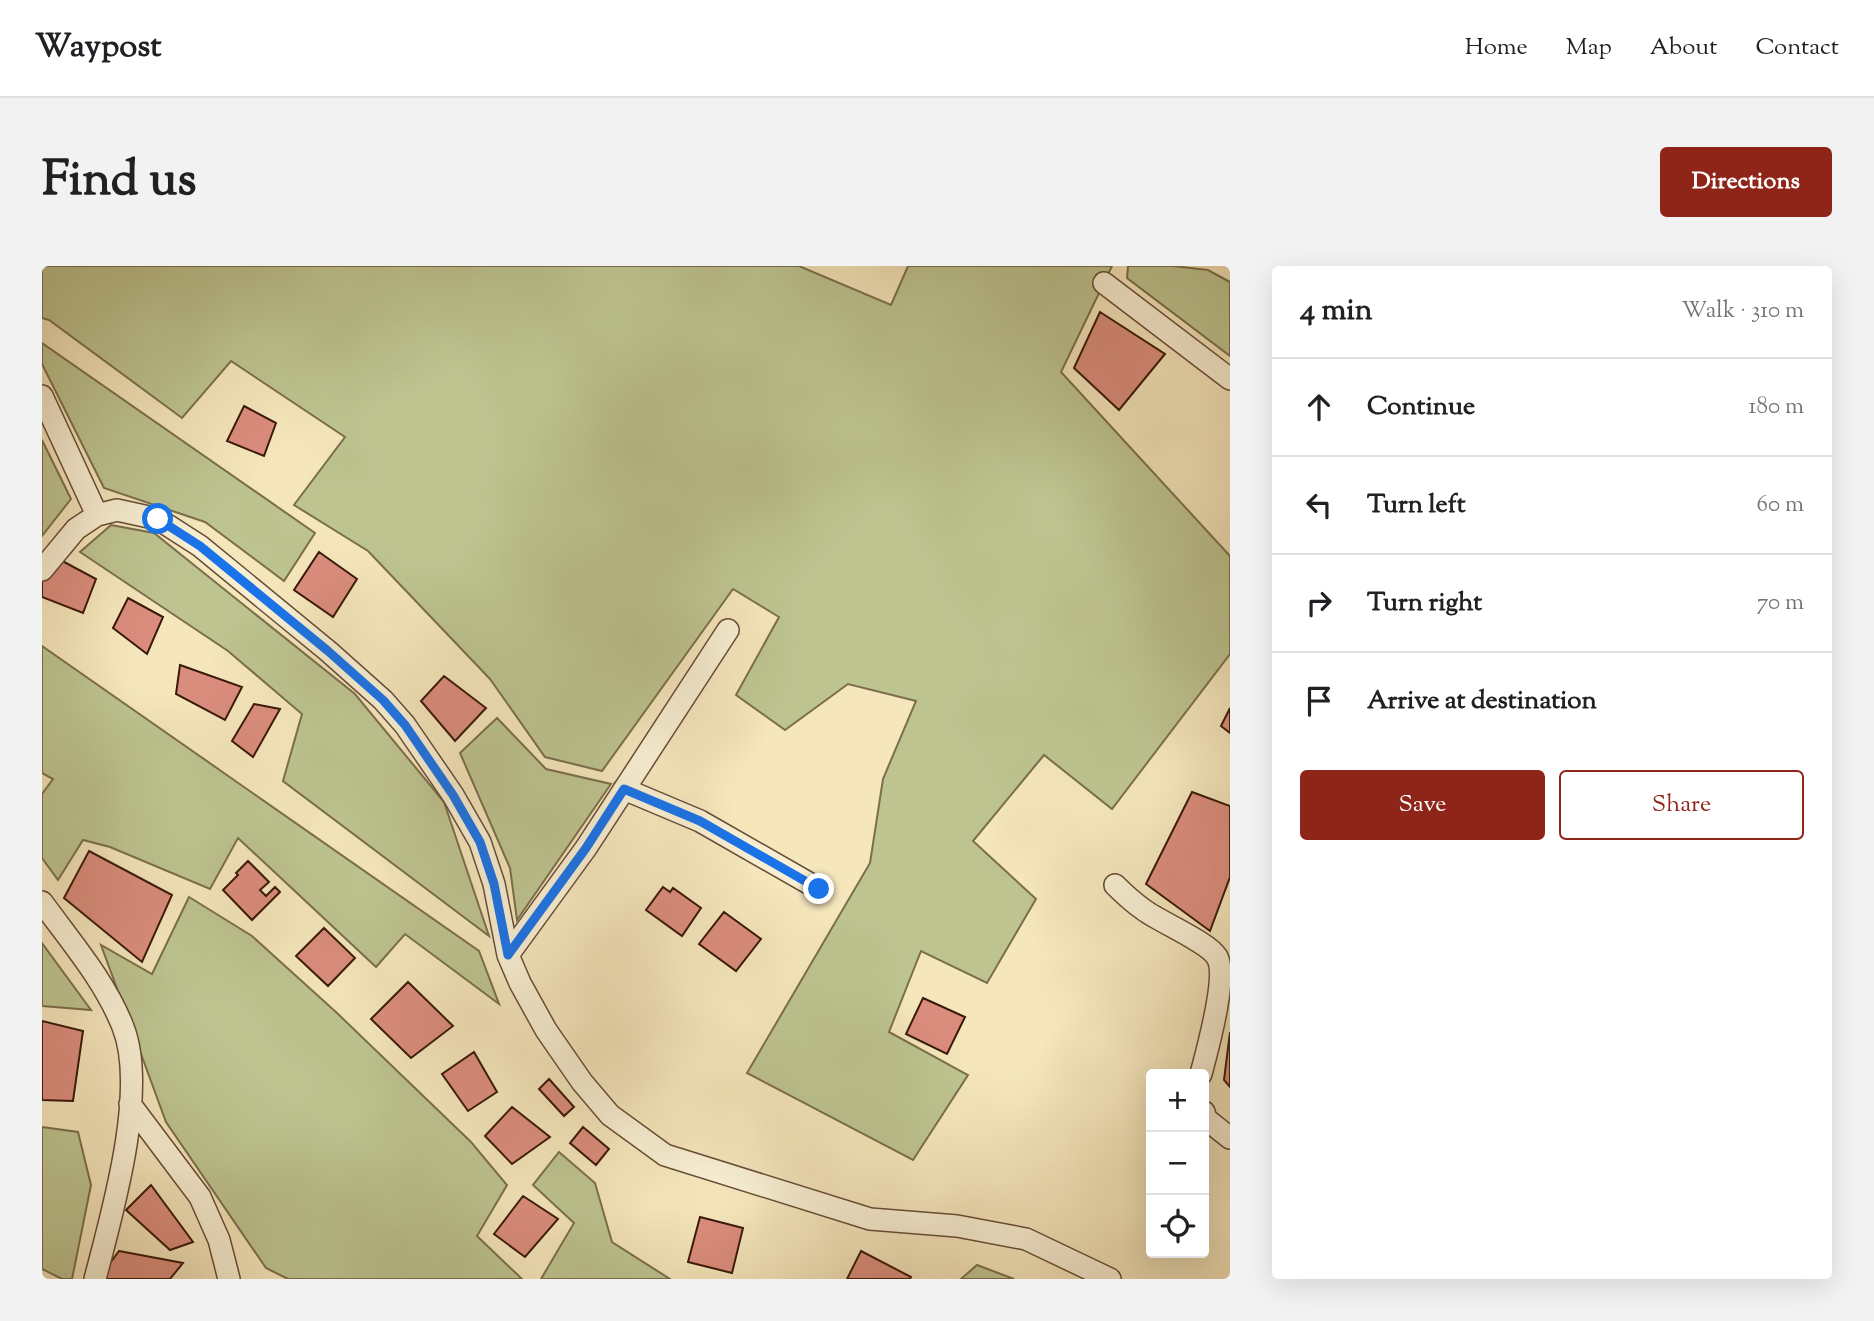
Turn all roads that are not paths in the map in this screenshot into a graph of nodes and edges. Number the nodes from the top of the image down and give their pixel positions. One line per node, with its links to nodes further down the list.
1 (1104, 283): 2 (street)
2 (1230, 379)
3 (42, 396): 4 (street)
4 (97, 515): 5 (street); 11 (street)
5 (42, 570)
6 (728, 630): 7 (street)
7 (624, 789): 9 (street); 11 (street)
8 (1115, 885): 12 (street)
9 (819, 889)
10 (42, 902): 13 (street)
11 (508, 955): 18 (street)
12 (1202, 1069)
13 (131, 1104): 16 (street); 17 (street)
14 (1209, 1121): 15 (street)
15 (1230, 1138)
16 (95, 1279)
17 (229, 1279)
18 (1110, 1279)

